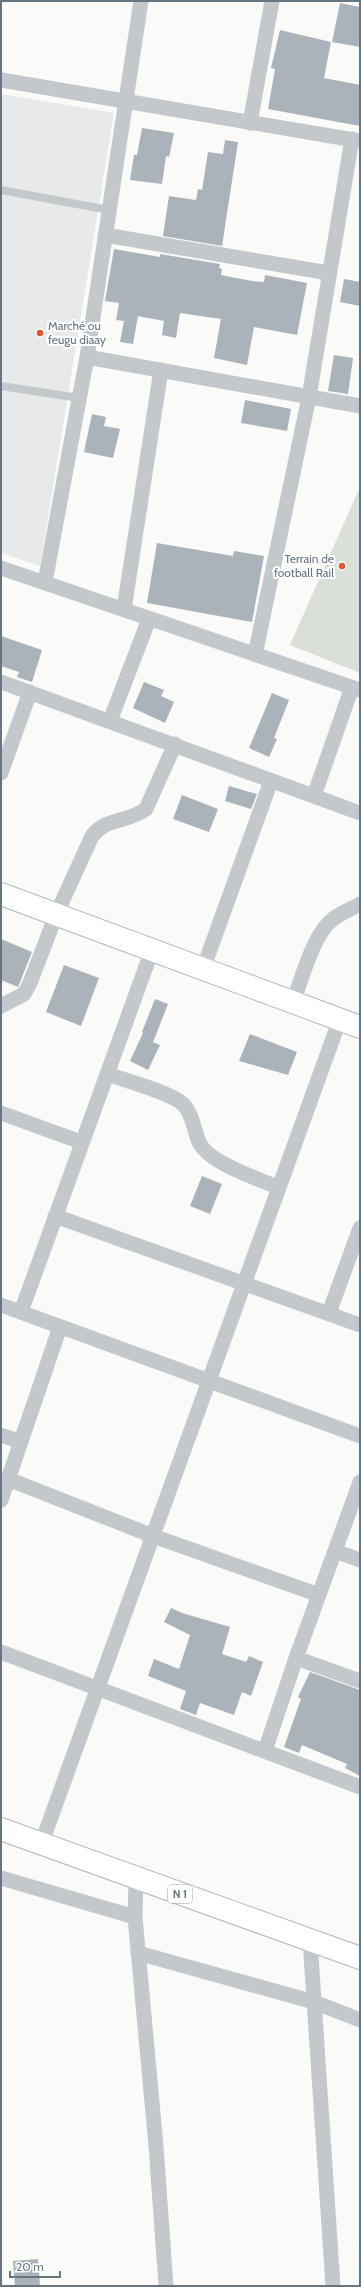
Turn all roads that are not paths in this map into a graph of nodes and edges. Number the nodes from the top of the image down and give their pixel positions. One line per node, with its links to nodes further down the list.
1 (141, 1): 4 (street)
2 (272, 1): 5 (street)
3 (1, 80): 4 (street)
4 (125, 100): 5 (street); 8 (street)
5 (250, 123): 6 (street)
6 (356, 140): 10 (street)
7 (1, 190): 8 (lane)
8 (109, 210): 9 (street)
9 (105, 235): 10 (street); 11 (street)
10 (329, 272): 14 (street)
11 (86, 357): 12 (street); 15 (street)
12 (161, 370): 14 (street); 19 (street)
13 (1, 386): 15 (lane)
14 (309, 396): 16 (street); 21 (street)
15 (79, 398): 18 (street)
16 (360, 406)
17 (1, 568): 18 (street)
18 (45, 582): 19 (street)
19 (124, 609): 20 (street)
20 (149, 619): 21 (street); 25 (street)
21 (255, 655): 23 (street)
22 (1, 682): 24 (street)
23 (356, 688): 29 (street)
24 (30, 692): 25 (street); 27 (street)
25 (110, 721): 26 (street)
26 (175, 744): 28 (street); 33 (street)
27 (1, 773)
28 (272, 781): 29 (street); 35 (street)
29 (314, 796): 30 (street)
30 (360, 813)
31 (1, 894): 33 (main road)
32 (360, 904): 36 (street)
33 (56, 914): 34 (main road); 37 (street)
34 (152, 950): 35 (main road); 40 (street)
35 (203, 969): 36 (main road)
36 (293, 1002): 38 (main road)
37 (1, 1006)
38 (340, 1019): 39 (main road); 43 (street)
39 (360, 1027)
40 (107, 1074): 42 (street); 43 (street)
41 (1, 1112): 42 (street)
42 (81, 1142): 44 (street)
43 (279, 1188): 46 (street)
44 (55, 1216): 46 (street); 48 (street)
45 (360, 1228): 49 (street)
46 (244, 1285): 49 (street); 52 (street)
47 (1, 1305): 48 (street)
48 (21, 1312): 51 (street)
49 (329, 1313): 50 (street)
50 (360, 1325)
51 (60, 1327): 52 (street); 55 (street)
52 (209, 1381): 54 (street); 59 (street)
53 (1, 1435): 55 (street)
54 (360, 1436)
55 (21, 1442): 56 (street)
56 (8, 1479): 58 (street); 59 (street)
57 (360, 1482): 60 (street)
58 (1, 1500)
59 (153, 1536): 62 (street); 66 (street)
60 (335, 1550): 61 (street); 62 (street)
61 (360, 1560)
62 (319, 1595): 64 (street)
63 (1, 1652): 66 (street)
64 (296, 1658): 65 (street); 67 (street)
65 (360, 1681)
66 (98, 1688): 67 (street); 70 (street)
67 (265, 1751): 68 (street)
68 (360, 1788)
69 (1, 1829): 70 (main road, N 1)
70 (42, 1842): 72 (main road, N 1)
71 (1, 1878): 73 (street)
72 (136, 1878): 73 (street); 74 (main road, N 1)
73 (135, 1917): 75 (street)
74 (310, 1940): 76 (main road, N 1); 77 (street)
75 (138, 1953): 77 (street); 79 (street)
76 (360, 1958)
77 (314, 2002): 78 (street); 80 (street)
78 (360, 2020)
79 (166, 2286)
80 (333, 2286)

